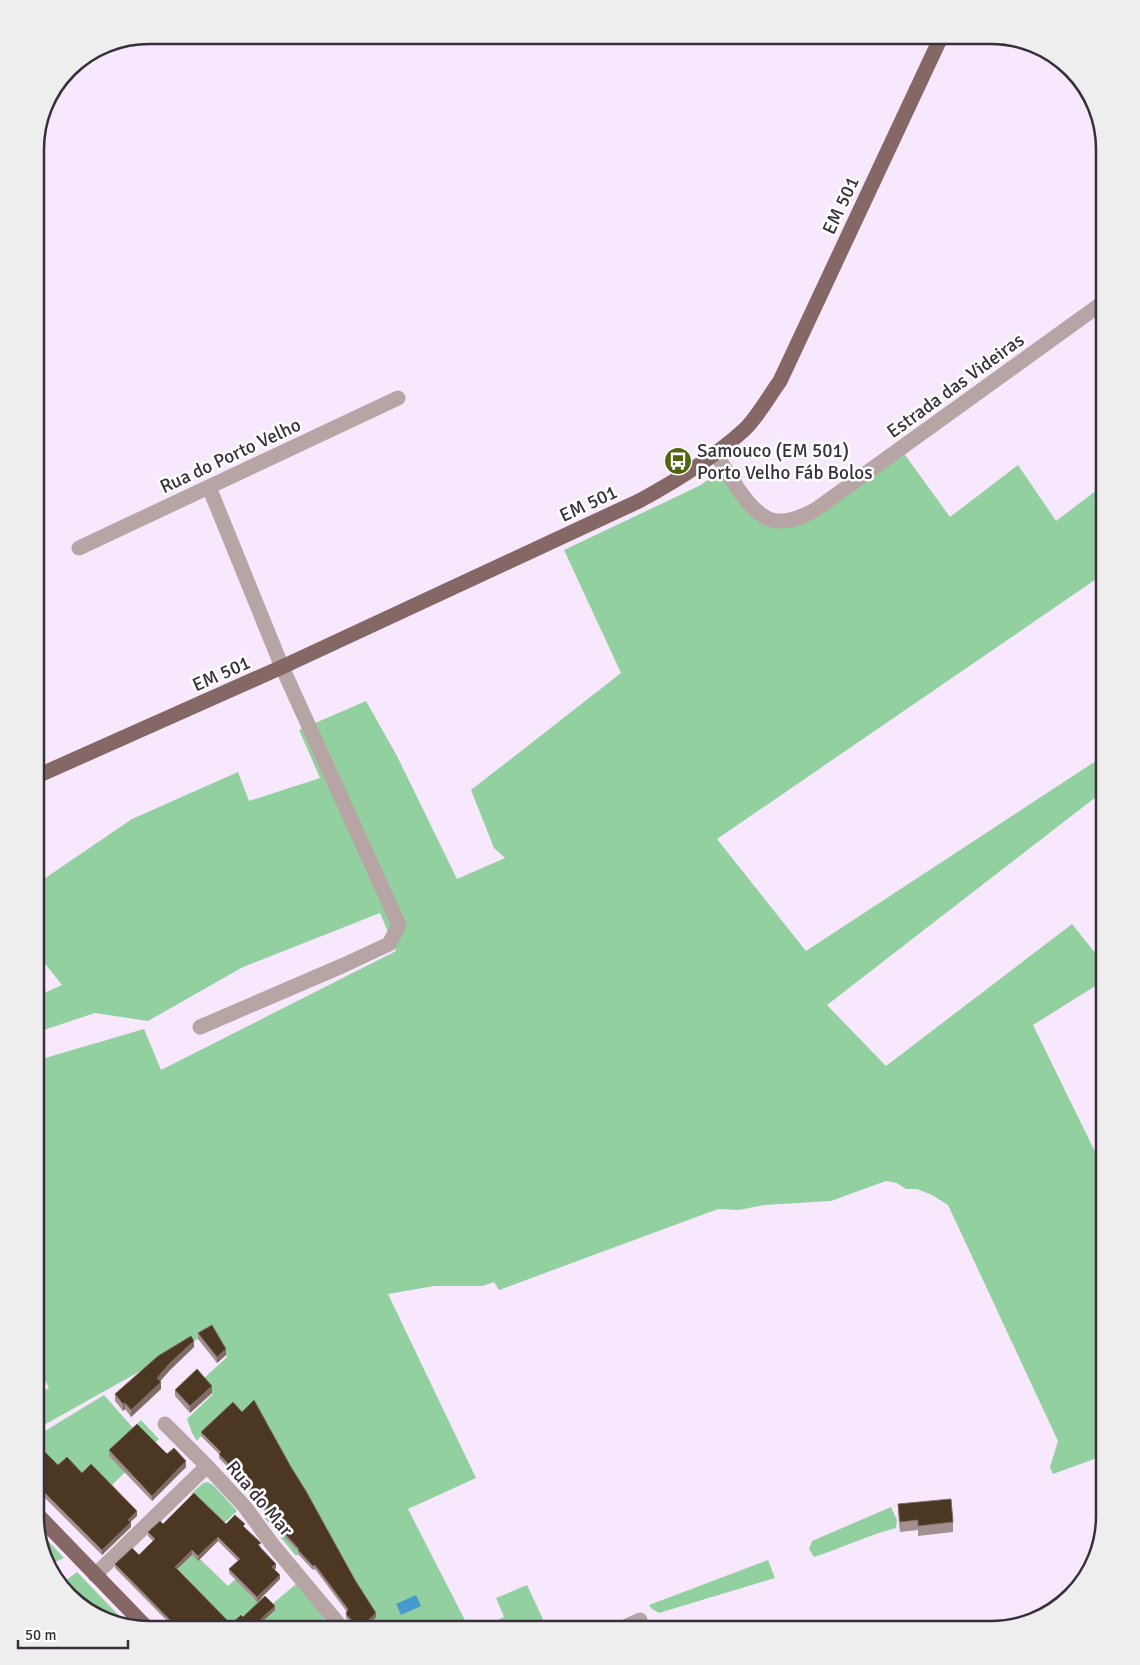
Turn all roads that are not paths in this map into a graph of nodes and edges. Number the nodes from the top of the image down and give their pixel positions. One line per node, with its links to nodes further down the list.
1 (938, 44): 4 (main road, EM 501 / EM 501)
2 (1096, 307): 4 (street, Estrada das Videiras)
3 (398, 398): 5 (street, Rua do Porto Velho)
4 (715, 453): 7 (main road, EM 501 / EM 501)
5 (209, 487): 6 (street, Rua do Porto Velho); 7 (street)
6 (79, 548)
7 (282, 667): 8 (main road, EM 501 / EM 501); 9 (street)
8 (44, 773)
9 (200, 1027)
10 (165, 1424): 11 (street)
11 (207, 1466): 13 (street, Rua do Mar); 15 (street, Rua do Mar)
12 (44, 1522): 13 (main road)
13 (94, 1575): 14 (main road)
14 (140, 1621)
15 (336, 1621)

